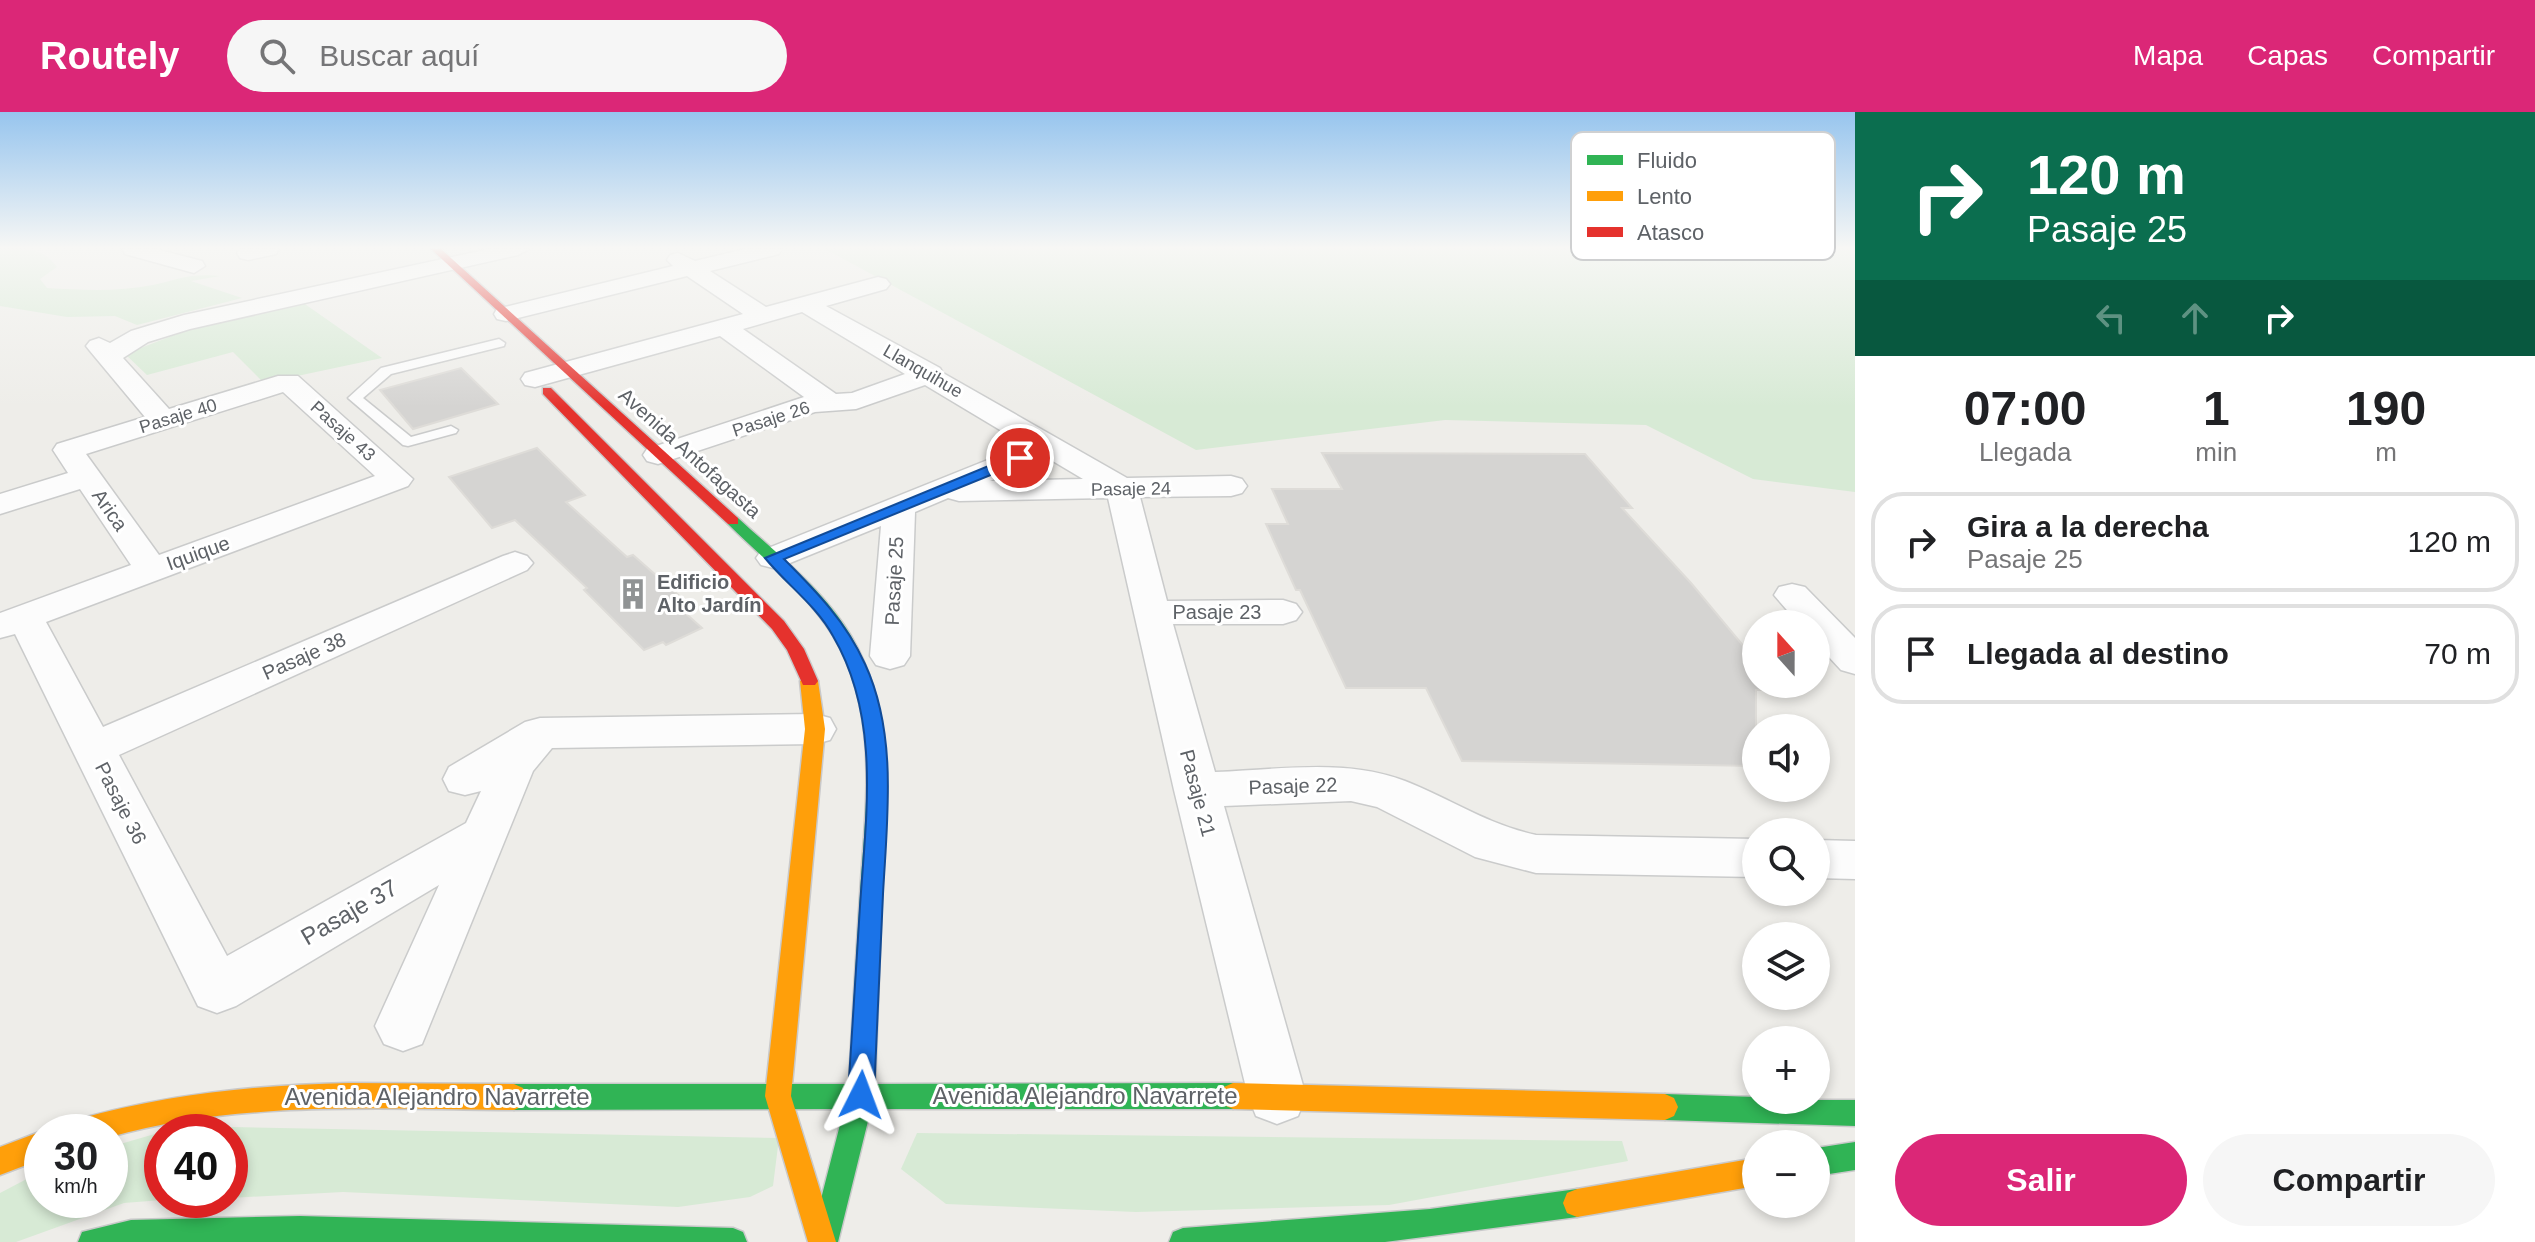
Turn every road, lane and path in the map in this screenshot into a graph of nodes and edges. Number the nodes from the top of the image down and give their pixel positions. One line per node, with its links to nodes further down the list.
1 (268, 302): 16 (street)
2 (490, 302): 7 (street, Avenida Antofagasta)
3 (555, 302): 7 (street)
4 (742, 302): 8 (street)
5 (813, 302): 6 (street)
6 (805, 304): 8 (street); 13 (street, Llanquihue)
7 (506, 314): 11 (street, Avenida Antofagasta)
8 (763, 316): 9 (street)
9 (724, 327): 11 (street); 15 (street)
10 (498, 342): 17 (lane)
11 (566, 370): 12 (street); 20 (street, Avenida Antofagasta)
12 (531, 374): 38 (street, Avenida Antofagasta)
13 (930, 374): 15 (street, Pasaje 26); 18 (street, Llanquihue)
14 (288, 382): 16 (street, Pasaje 40); 22 (street, Pasaje 43)
15 (830, 403): 20 (street, Pasaje 26)
16 (164, 421): 19 (street, Pasaje 40)
17 (451, 430)
18 (1048, 446): 24 (street, Llanquihue); 25 (street, Pasaje 25)
19 (68, 450): 21 (street, Arica)
20 (658, 455): 28 (street, Avenida Antofagasta)
21 (87, 477): 26 (street); 30 (street, Arica)
22 (397, 479): 30 (street, Iquique)
23 (1231, 486): 24 (street, Pasaje 24)
24 (1122, 489): 25 (street, Pasaje 24); 33 (street, Pasaje 21)
25 (935, 491): 27 (street, Pasaje 25)
26 (0, 504)
27 (899, 505): 28 (street, Pasaje 25); 35 (street, Pasaje 25)
28 (773, 558): 49 (street, Avenida Antofagasta)
29 (515, 563): 40 (street, Pasaje 38)
30 (152, 570): 34 (street, Iquique)
31 (1792, 595): 36 (street)
32 (1283, 612): 33 (street, Pasaje 23)
33 (1151, 613): 42 (street, Pasaje 21)
34 (13, 622): 40 (street, Pasaje 36)
35 (890, 656)
36 (1855, 661)
37 (591, 704): 39 (street)
38 (815, 729): 39 (street); 50 (street, Avenida Antofagasta)
39 (540, 733): 41 (street); 43 (street)
40 (93, 749): 47 (street, Pasaje 36)
41 (465, 779)
42 (1196, 790): 44 (street, Pasaje 22); 51 (street, Pasaje 21)
43 (482, 836): 47 (street, Pasaje 37); 48 (street)
44 (1742, 858)
45 (1830, 859): 46 (street)
46 (1855, 860)
47 (217, 989)
48 (403, 1026)
49 (861, 1095): 50 (street, Avenida Alejandro Navarrete); 51 (street, Avenida Alejandro Navarrete); 63 (street, Avenida Antofagasta)
50 (778, 1096): 53 (street, Avenida Alejandro Navarrete); 63 (street, Avenida Antofagasta)
51 (1277, 1096): 52 (street, Avenida Alejandro Navarrete)
52 (1855, 1113)
53 (128, 1117)
54 (24, 1152): 57 (street)
55 (1855, 1156): 56 (street)
56 (1830, 1160)
57 (0, 1161)
58 (1742, 1176): 59 (street)
59 (1535, 1228): 64 (street)
60 (117, 1239): 61 (street)
61 (544, 1239): 62 (street)
62 (733, 1242)
63 (823, 1242)
64 (1183, 1242)

